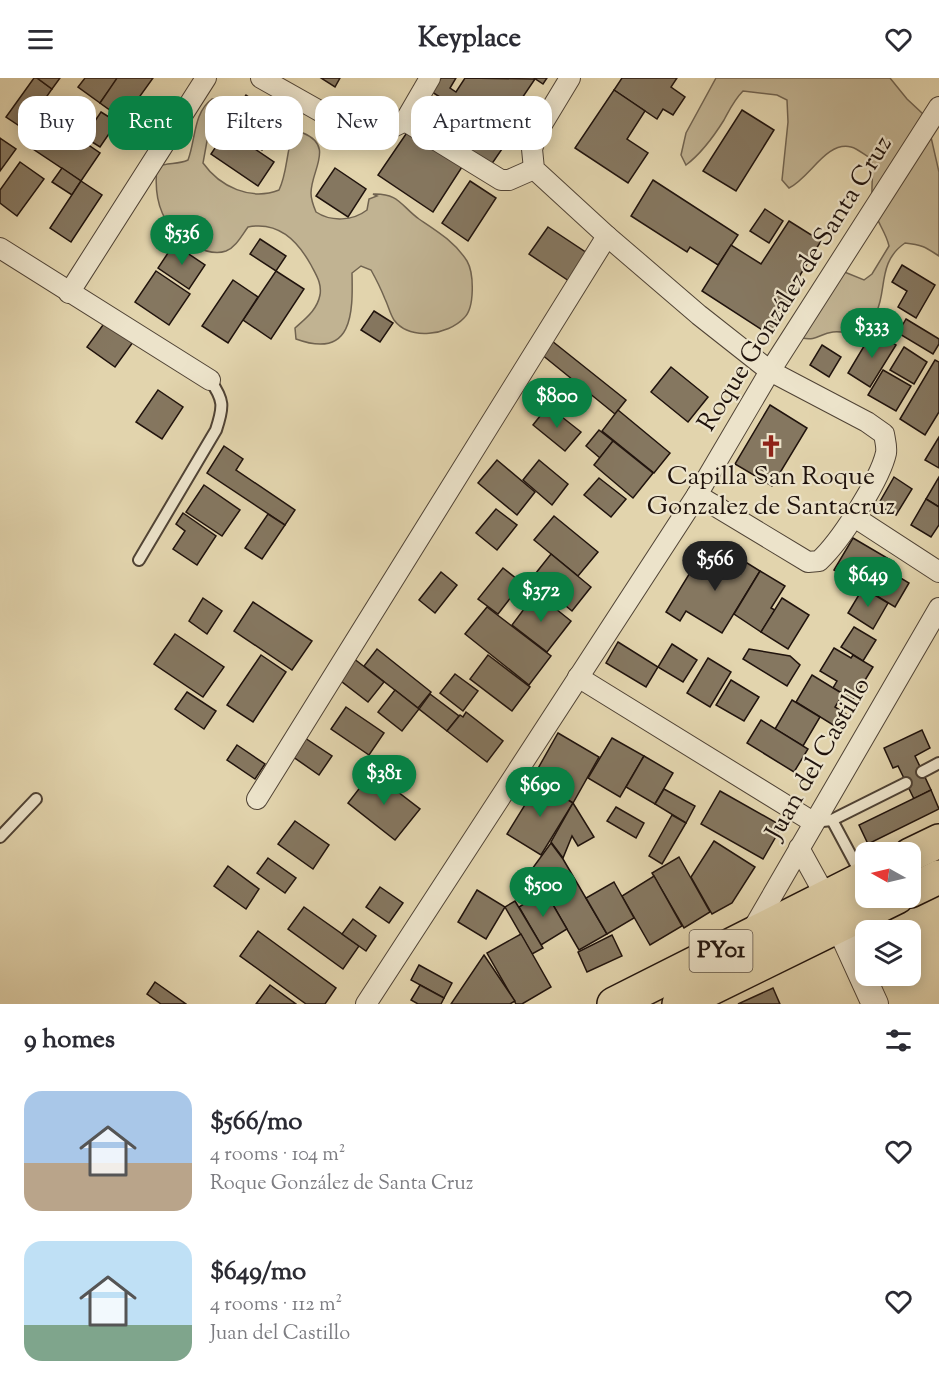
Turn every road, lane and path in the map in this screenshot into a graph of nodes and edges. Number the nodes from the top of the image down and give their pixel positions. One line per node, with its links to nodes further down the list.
1 (206, 78): 10 (street)
2 (261, 78): 6 (street)
3 (430, 78): 6 (street)
4 (570, 78): 7 (street)
5 (939, 107): 11 (street, Roque González de Santa Cruz)
6 (405, 121): 7 (street)
7 (534, 169): 8 (street)
8 (607, 236): 11 (street); 23 (street)
9 (0, 248): 10 (street)
10 (69, 293): 12 (street)
11 (770, 371): 13 (street, Roque González de Santa Cruz); 14 (street)
12 (210, 380): 15 (lane)
13 (697, 495): 14 (street); 18 (street, Roque González de Santa Cruz)
14 (853, 516): 16 (street)
15 (138, 560)
16 (939, 572)
17 (939, 608): 24 (street, Juan del Castillo)
18 (578, 677): 24 (street); 37 (street, Roque González de Santa Cruz)
19 (939, 763): 20 (lane)
20 (922, 772)
21 (906, 783): 24 (lane)
22 (36, 799): 25 (lane)
23 (257, 799)
24 (823, 821): 27 (street, Juan del Castillo); 29 (lane)
25 (0, 837)
26 (939, 841): 28 (highway)
27 (799, 848): 33 (street); 36 (street, Juan del Castillo)
28 (921, 850)
29 (855, 865)
30 (939, 877): 32 (highway)
31 (855, 882): 33 (highway, PY01)
32 (921, 886)
33 (826, 896): 35 (street); 36 (highway, PY01)
34 (874, 908): 35 (highway, PY01)
35 (839, 925): 39 (highway, PY01); 40 (street)
36 (748, 938): 38 (highway, PY01)
37 (366, 1004)
38 (614, 1004)
39 (679, 1004)
40 (875, 1004)

